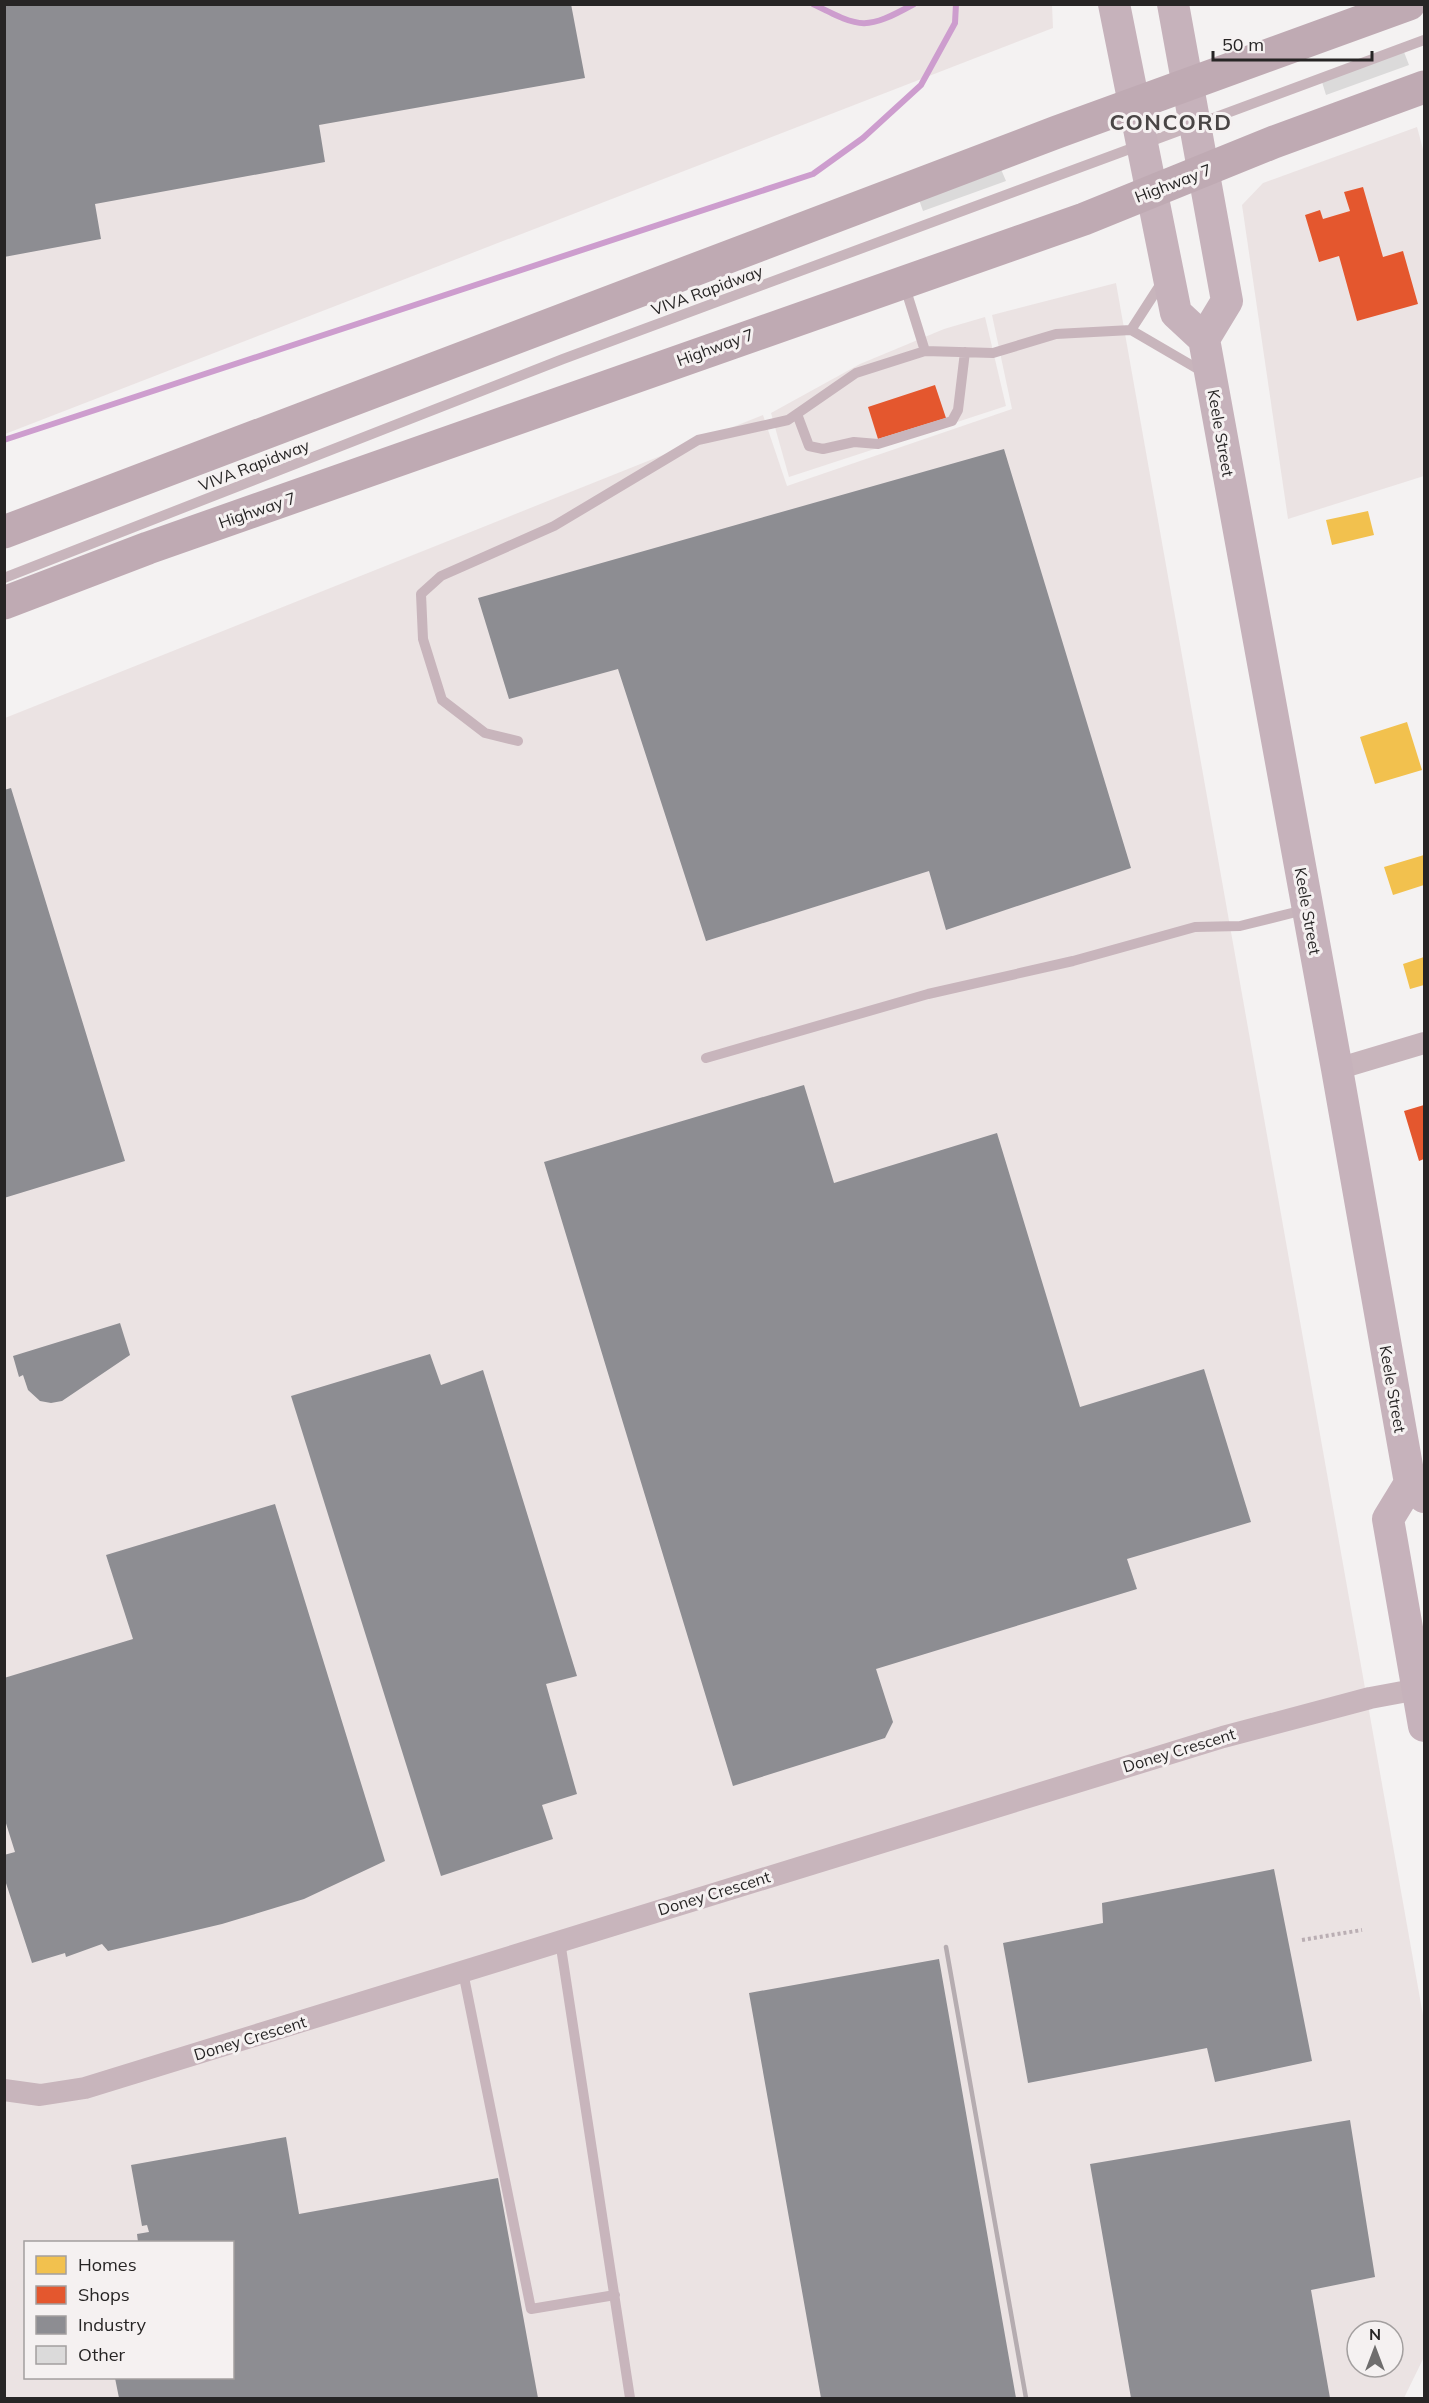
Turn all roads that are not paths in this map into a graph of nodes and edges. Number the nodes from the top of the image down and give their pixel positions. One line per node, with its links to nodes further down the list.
1 (1114, 4): 7 (main road)
2 (1173, 4): 5 (main road)
3 (1409, 4): 5 (main road)
4 (1425, 40): 8 (lane, VIVA Rapidway)
5 (1189, 86): 7 (main road); 8 (main road)
6 (1425, 87): 10 (main road, Highway 7)
7 (1135, 104): 9 (main road); 20 (main road)
8 (1195, 125): 9 (lane, VIVA Rapidway); 10 (main road)
9 (1143, 145): 11 (main road); 21 (lane, VIVA Rapidway)
10 (1203, 173): 11 (main road, Highway 7); 15 (main road)
11 (1152, 191): 12 (main road); 13 (main road, Highway 7)
12 (1168, 272): 14 (lane); 15 (main road)
13 (903, 280): 16 (lane); 22 (main road, Highway 7)
14 (1131, 330): 17 (lane); 18 (lane)
15 (1204, 339): 18 (main road, Keele Street)
16 (925, 351): 17 (lane); 19 (lane)
17 (965, 352): 19 (lane)
18 (1210, 377): 24 (main road, Keele Street)
19 (797, 414): 23 (lane)
20 (4, 532)
21 (4, 578)
22 (4, 603)
23 (518, 741)
24 (1308, 909): 26 (lane); 27 (main road, Keele Street)
25 (1425, 1043): 27 (street)
26 (706, 1058)
27 (1337, 1069): 28 (main road, Keele Street)
28 (1417, 1490): 29 (main road, Keele Street)
29 (1421, 1688): 30 (main road, Keele Street); 31 (street, Doney Crescent)
30 (1425, 1726)
31 (560, 1941): 32 (street, Doney Crescent); 34 (lane)
32 (463, 1972): 33 (street, Doney Crescent); 34 (lane)
33 (4, 2090)
34 (615, 2295): 35 (lane)
35 (630, 2398)

